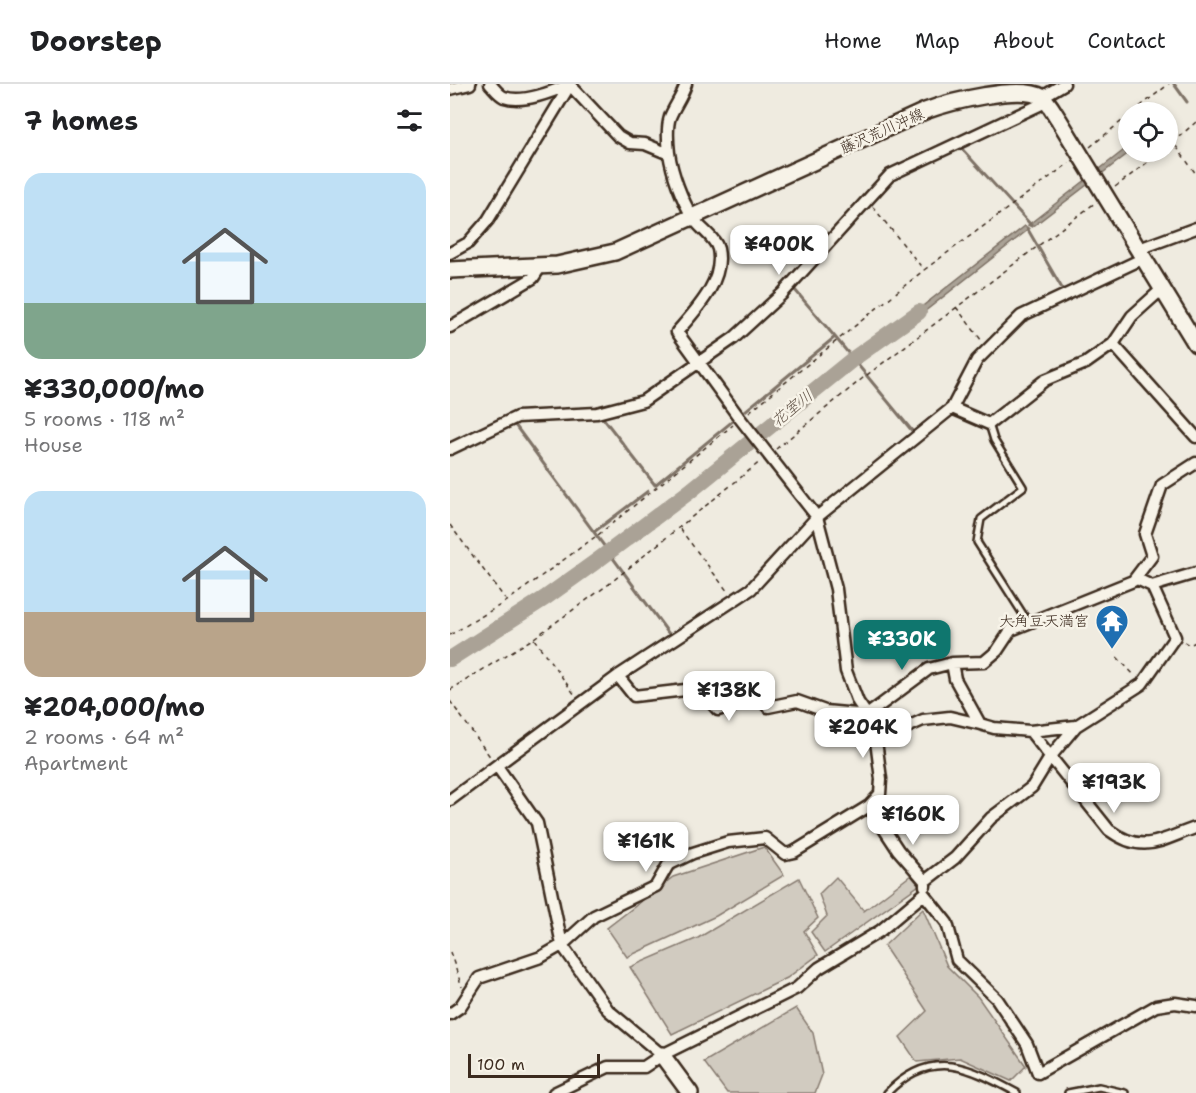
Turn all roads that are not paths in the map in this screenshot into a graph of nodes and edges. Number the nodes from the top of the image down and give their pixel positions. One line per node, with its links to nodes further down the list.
1 (470, 84): 6 (street)
2 (490, 84): 3 (street)
3 (570, 84): 8 (street); 11 (street)
4 (686, 84): 8 (street)
5 (1064, 84): 7 (street)
6 (450, 89)
7 (1044, 100): 9 (main road, 藤沢荒川沖線); 12 (main road); 19 (street)
8 (669, 154): 9 (street)
9 (693, 218): 13 (main road, 藤沢荒川沖線); 19 (street)
10 (1196, 228): 12 (street)
11 (450, 252)
12 (1141, 254): 15 (main road); 20 (street)
13 (541, 266): 14 (main road, 藤沢荒川沖線); 16 (street)
14 (450, 270)
15 (1162, 288): 17 (street); 18 (main road)
16 (450, 327)
17 (1113, 344): 21 (street); 22 (street)
18 (1196, 344)
19 (700, 362): 23 (street); 25 (street)
20 (952, 408): 21 (street); 25 (street)
21 (989, 424): 29 (lane)
22 (1196, 437)
23 (450, 449)
24 (1196, 463): 27 (street)
25 (817, 517): 31 (street); 32 (street)
26 (1196, 573): 28 (street)
27 (1137, 579): 28 (street); 29 (street)
28 (1152, 586): 34 (street)
29 (1028, 622): 30 (street)
30 (952, 663): 32 (street); 33 (street)
31 (618, 676): 32 (street); 38 (street)
32 (867, 715): 36 (street)
33 (980, 724): 35 (street); 36 (street)
34 (1076, 726): 35 (street); 37 (street)
35 (1030, 731): 37 (street)
36 (876, 741): 40 (street)
37 (1051, 756): 41 (street); 42 (street)
38 (497, 766): 39 (street); 44 (street)
39 (450, 800)
40 (869, 806): 42 (street); 44 (street)
41 (1196, 828)
42 (925, 881): 43 (street)
43 (924, 894): 45 (street); 47 (street)
44 (562, 945): 46 (street); 47 (street)
45 (1196, 1006)
46 (450, 1014)
47 (662, 1055): 48 (street); 49 (main road)
48 (554, 1093)
49 (690, 1093)
50 (887, 1093): 51 (lane)
51 (1017, 1093)
52 (1068, 1093): 53 (lane)
53 (1125, 1093)

